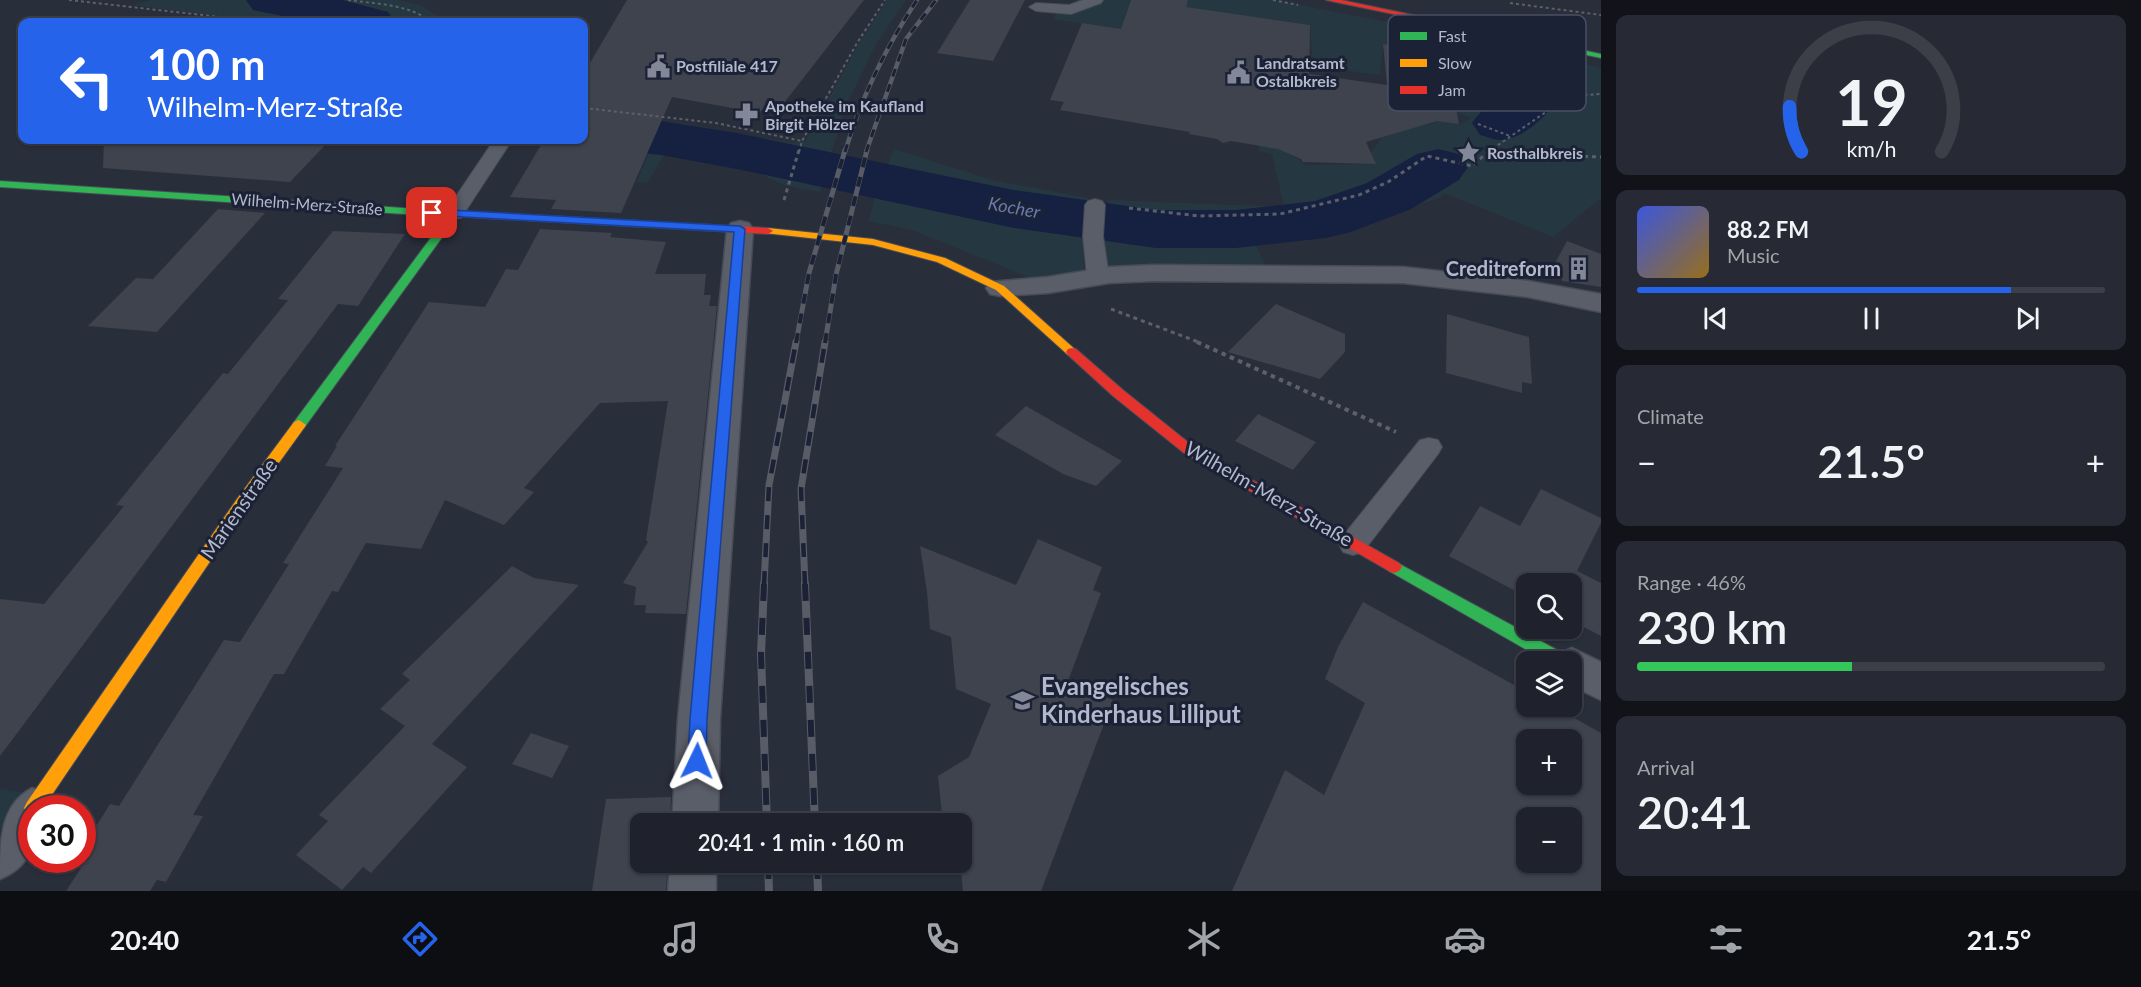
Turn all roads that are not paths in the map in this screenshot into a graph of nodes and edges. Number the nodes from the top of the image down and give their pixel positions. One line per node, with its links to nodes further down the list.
1 (1096, 0): 3 (lane)
2 (1330, 0): 4 (street)
3 (1036, 7)
4 (1409, 15)
5 (1586, 53): 6 (street)
6 (1601, 56)
7 (500, 144): 10 (lane)
8 (0, 184): 10 (street, Wilhelm-Merz-Straße)
9 (1095, 205): 12 (lane)
10 (454, 214): 11 (street, Wilhelm-Merz-Straße); 20 (street, Marienstraße)
11 (740, 229): 13 (street, Wilhelm-Merz-Straße); 21 (street)
12 (1098, 277): 13 (street, Wilhelm-Merz-Straße); 14 (street, Wilhelm-Merz-Straße)
13 (1000, 288): 16 (street, Wilhelm-Merz-Straße)
14 (1601, 303)
15 (1429, 447): 16 (lane)
16 (1353, 544): 17 (street, Wilhelm-Merz-Straße)
17 (1544, 651)
18 (1582, 672): 19 (street)
19 (1601, 682)
20 (42, 795)
21 (695, 813)
22 (18, 830): 23 (street, Marienstraße)
23 (0, 856)
24 (693, 873): 25 (street)
25 (692, 891)

